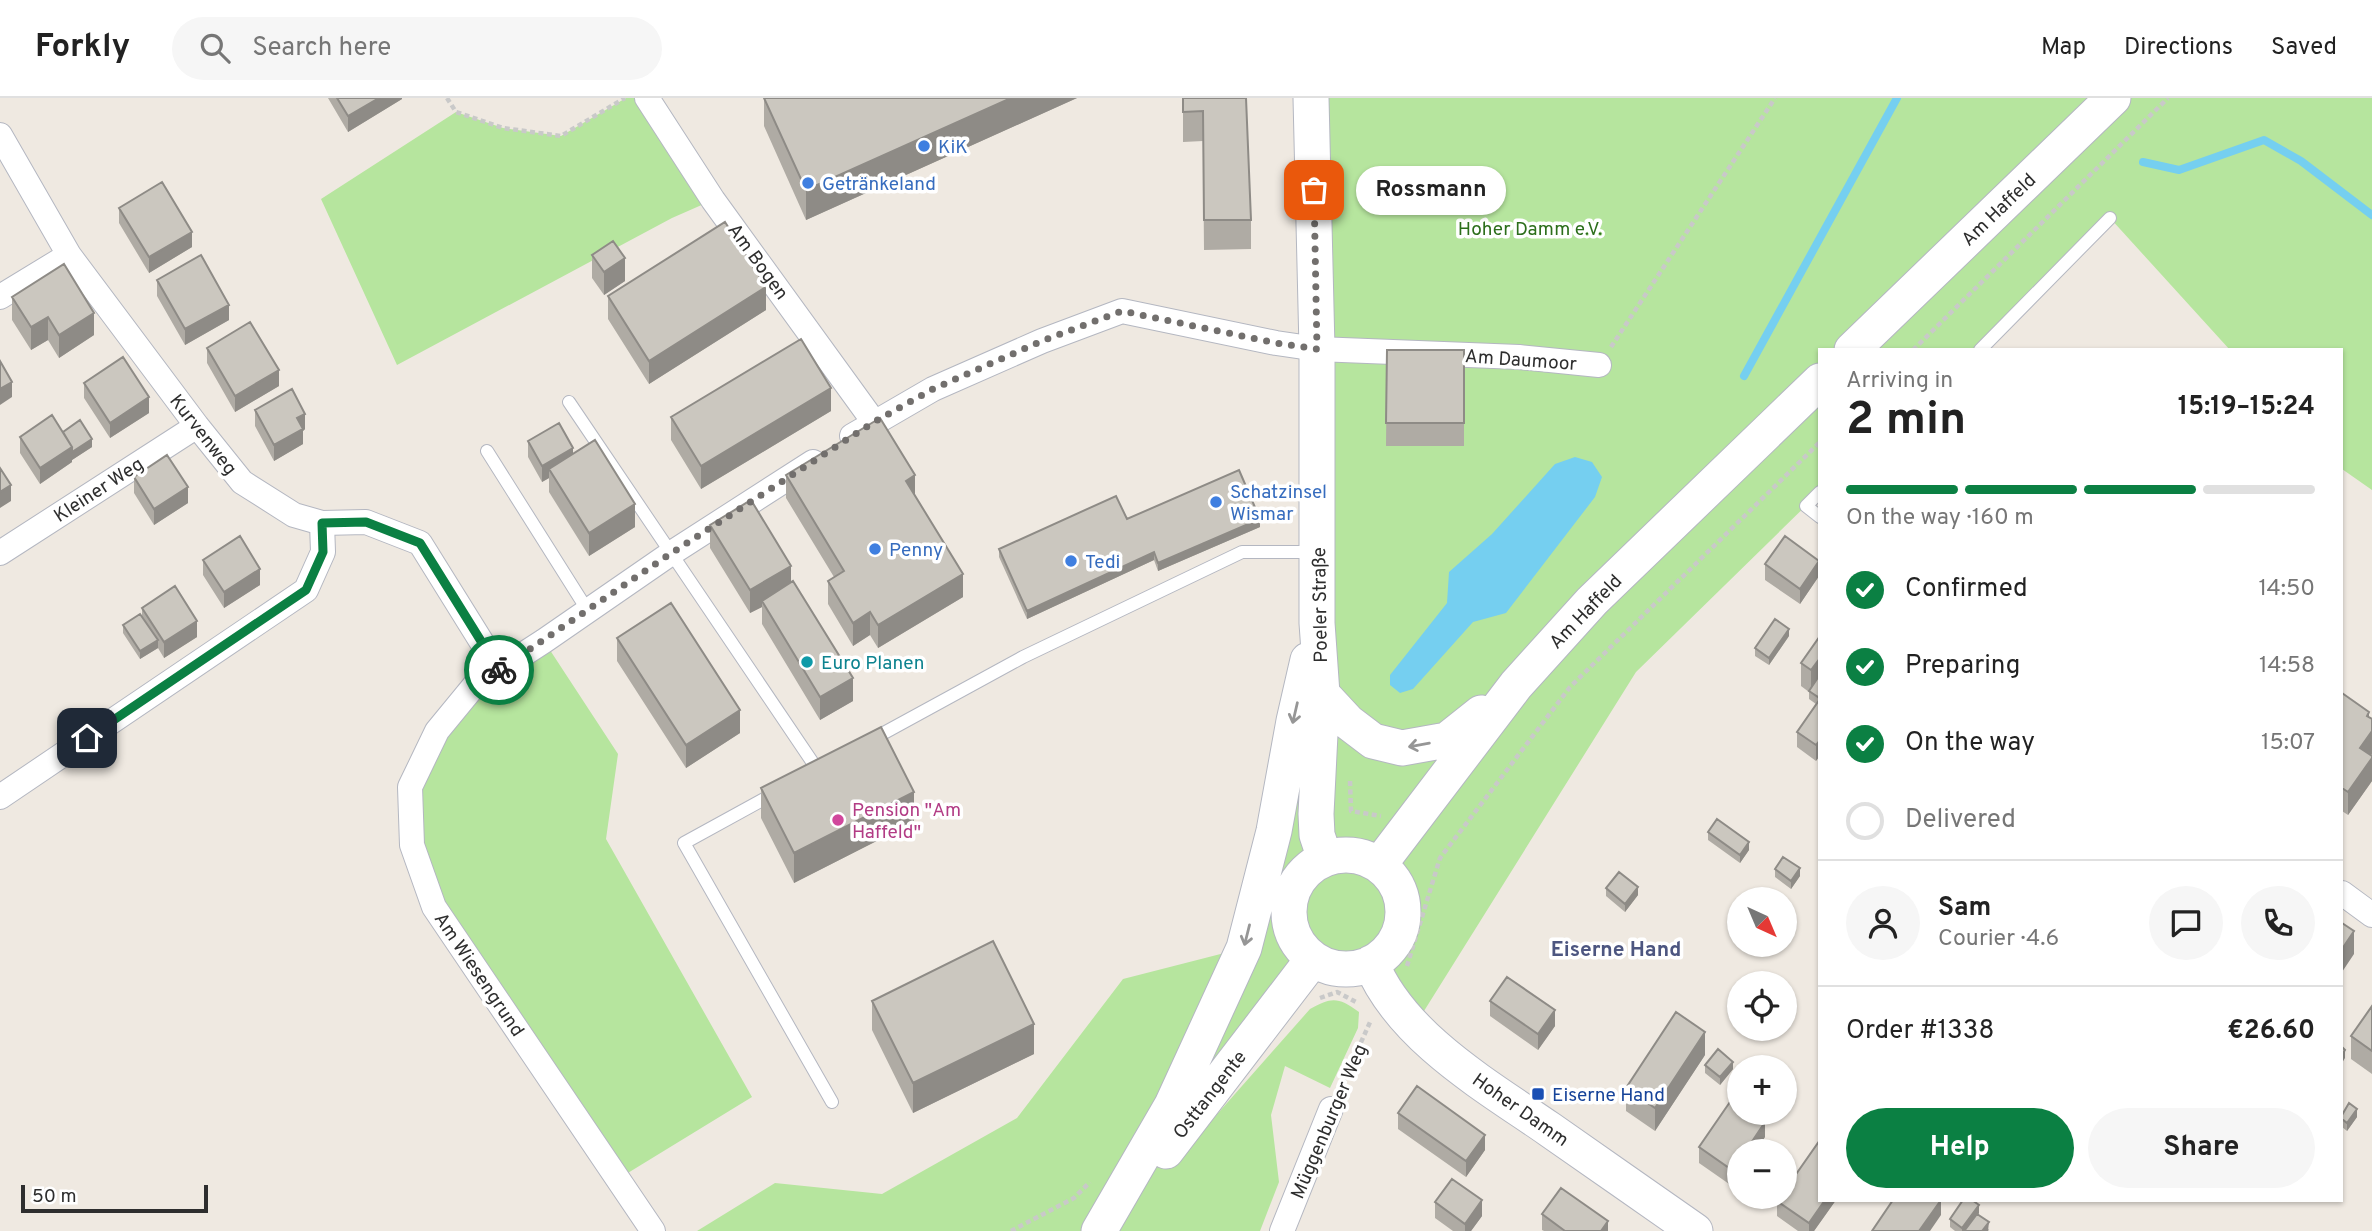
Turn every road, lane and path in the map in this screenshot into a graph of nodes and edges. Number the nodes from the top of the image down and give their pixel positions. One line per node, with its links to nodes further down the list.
1 (447, 98): 2 (path)
2 (626, 98)
3 (647, 98): 19 (street, Am Bogen)
4 (1311, 98): 15 (main road, Poeler Straße)
5 (1775, 98): 16 (path)
6 (2113, 98): 12 (main road, Am Haffeld)
7 (2168, 98): 13 (path)
8 (0, 135): 10 (street, Kurvenweg)
9 (2110, 218): 14 (lane)
10 (69, 255): 11 (street); 20 (street, Kurvenweg)
11 (0, 297)
12 (1854, 348)
13 (1915, 348)
14 (1982, 348)
15 (1317, 349): 16 (street, Am Daumoor); 19 (street, Am Wiesengrund); 26 (main road, Poeler Straße)
16 (1599, 365)
17 (1818, 383): 32 (main road, Am Haffeld)
18 (569, 402): 28 (lane)
19 (874, 422): 28 (street, Am Wiesengrund)
20 (197, 426): 25 (street, Kurvenweg); 27 (street, Kleiner Weg)
21 (1818, 444): 46 (path)
22 (486, 451): 29 (lane)
23 (1818, 494): 24 (lane)
24 (1818, 515)
25 (322, 523): 31 (street, Kurvenweg); 37 (street)
26 (1317, 552): 30 (main road, Poeler Straße); 34 (lane)
27 (0, 553)
28 (670, 554): 29 (street, Am Wiesengrund); 35 (lane)
29 (588, 611): 31 (street, Am Wiesengrund)
30 (1317, 623): 33 (main road, Poeler Straße); 55 (main road, one-way to 55)
31 (499, 670): 53 (street, Am Wiesengrund)
32 (1516, 685): 33 (main road, one-way to 33); 41 (main road, Am Haffeld)
33 (1322, 694): 40 (main road, Poeler Straße)
34 (863, 744)
35 (805, 776)
36 (781, 790): 50 (lane)
37 (0, 797)
38 (1351, 811): 39 (path)
39 (1387, 817)
40 (1325, 859): 41 (main road); 44 (main road)
41 (1379, 865): 45 (main road)
42 (2343, 894): 43 (street)
43 (2372, 915)
44 (1313, 959): 45 (main road); 56 (main road, Osttangente)
45 (1371, 964): 58 (main road, Hoher Damm)
46 (1406, 970)
47 (1312, 1002): 48 (path)
48 (1365, 1007)
49 (1375, 1012): 51 (path, Müggenburger Weg)
50 (832, 1102)
51 (1331, 1109): 57 (street, Müggenburger Weg)
52 (1095, 1175): 54 (path)
53 (653, 1231)
54 (1012, 1231)
55 (1099, 1231)
56 (1107, 1231)
57 (1282, 1231)
58 (1695, 1231)

